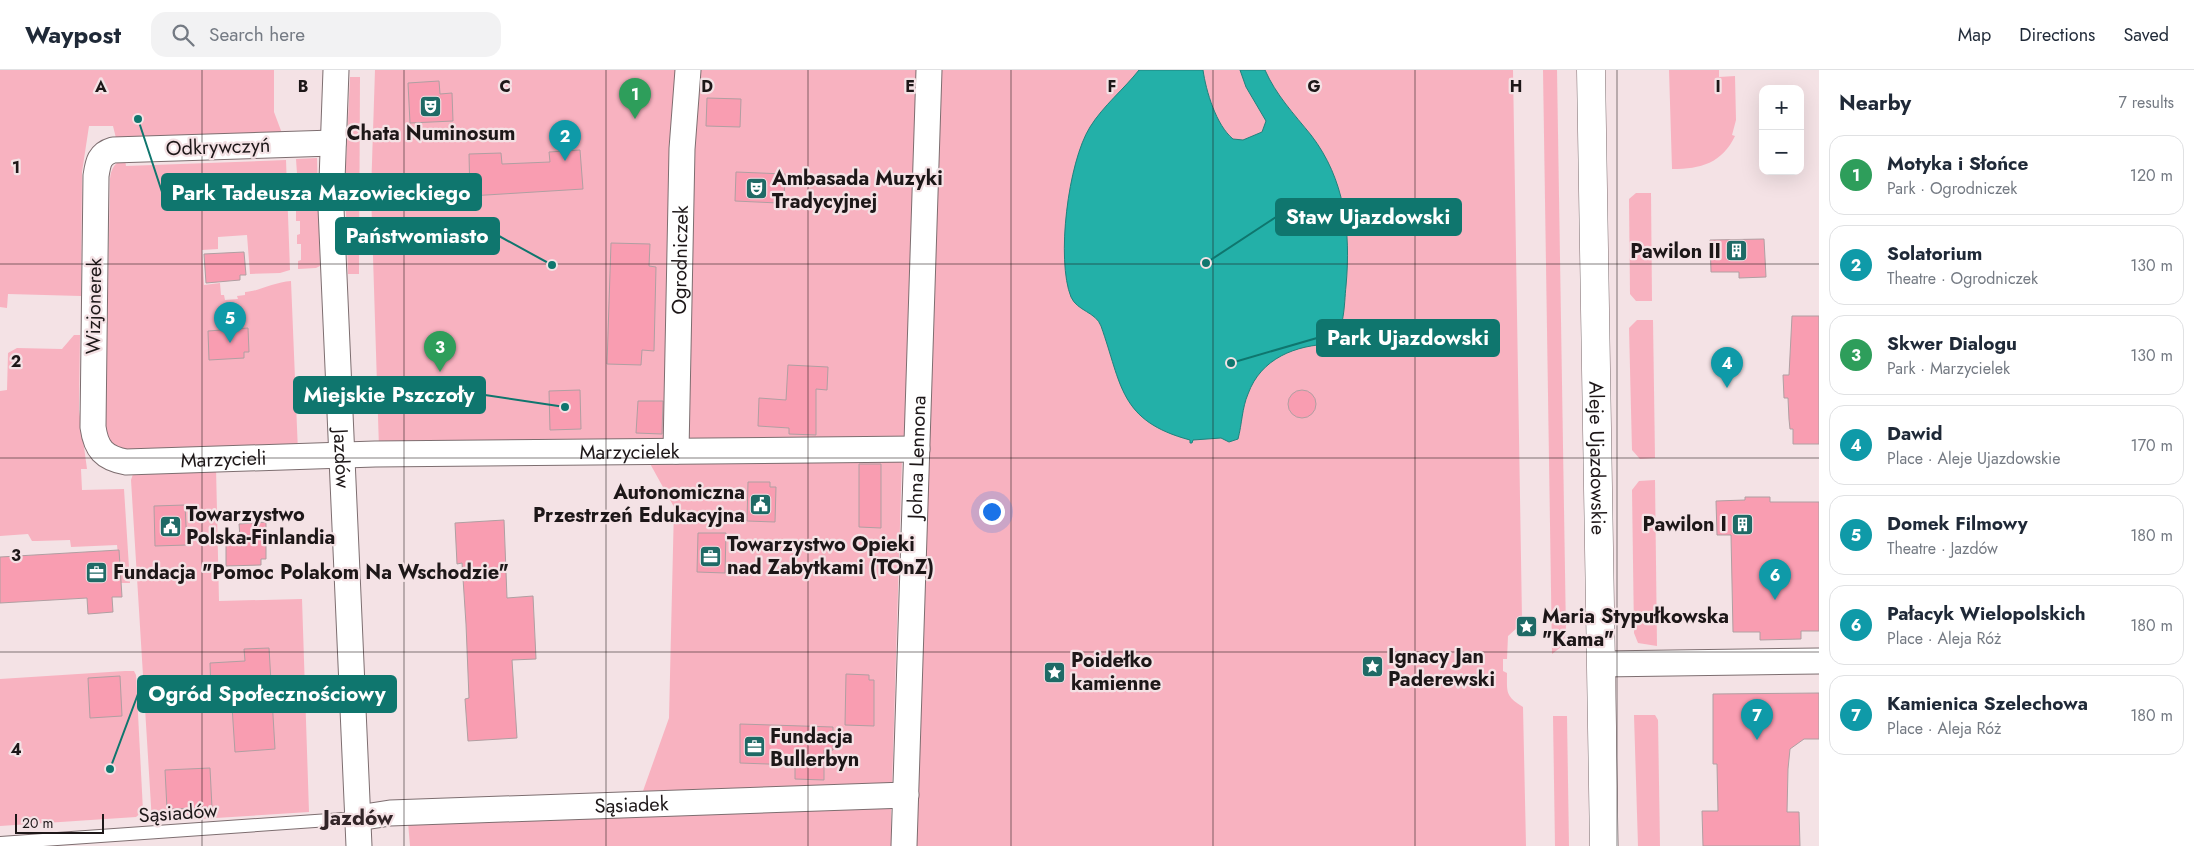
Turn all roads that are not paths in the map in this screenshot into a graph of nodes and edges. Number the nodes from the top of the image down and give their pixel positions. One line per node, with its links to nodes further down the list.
1 (336, 70): 5 (street, Jazdów)
2 (688, 70): 9 (street, Ogrodniczek)
3 (929, 70): 8 (street, Johna Lennona)
4 (1591, 70): 12 (street, Aleje Ujazdowskie)
5 (333, 143): 6 (street, Odkrywczyń); 10 (street, Jazdów)
6 (104, 154): 7 (street, Wizjonerek)
7 (100, 447): 10 (street, Marzycieli)
8 (917, 449): 9 (street, Marzycielek); 13 (street, Johna Lennona)
9 (676, 451): 10 (street, Marzycielek)
10 (343, 454): 14 (street, Jazdów)
11 (1819, 661): 12 (street)
12 (1601, 664): 18 (street, Aleje Ujazdowskie)
13 (906, 795): 14 (street, Sąsiadek); 17 (street, Johna Lennona)
14 (358, 818): 15 (lane, Sąsiadów); 16 (street, Jazdów)
15 (0, 843)
16 (359, 846)
17 (904, 846)
18 (1604, 846)

